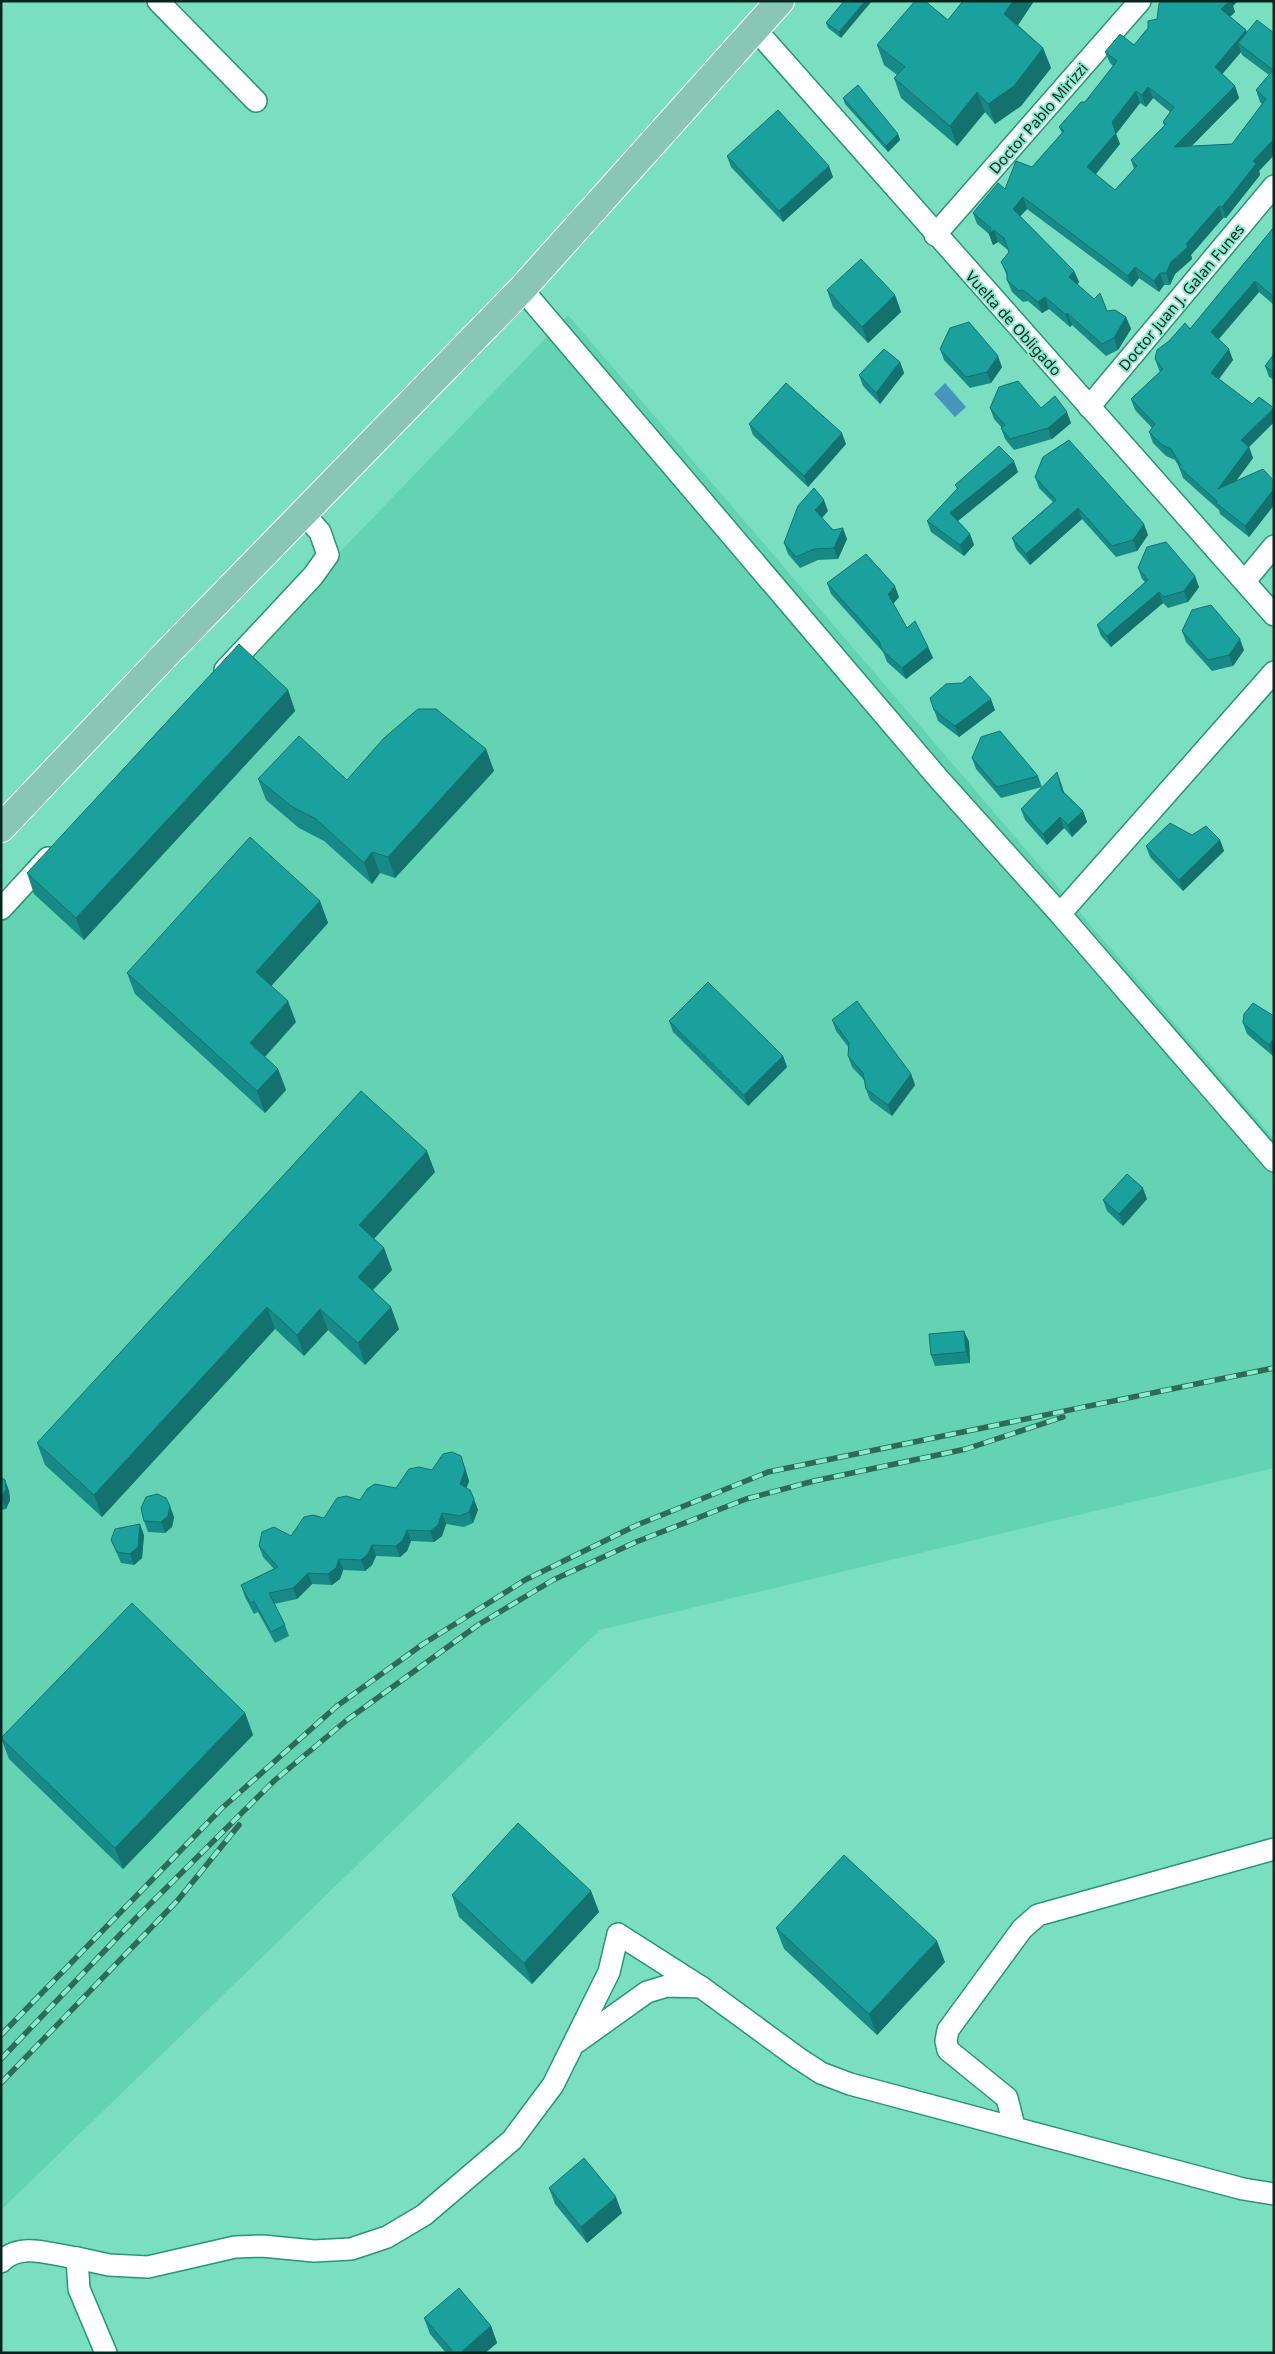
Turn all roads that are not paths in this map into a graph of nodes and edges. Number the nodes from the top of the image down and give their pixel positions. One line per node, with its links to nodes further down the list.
1 (158, 1): 5 (street)
2 (780, 1): 4 (main road)
3 (1140, 1): 7 (street, Doctor Pablo Mirizzi)
4 (756, 30): 7 (street, Vuelta de Obligado); 8 (main road)
5 (256, 100)
6 (1274, 186): 9 (street, Doctor Juan J. Galan Funes)
7 (935, 235): 9 (street, Vuelta de Obligado)
8 (522, 289): 10 (main road); 19 (street)
9 (1089, 407): 12 (street, Vuelta de Obligado)
10 (304, 514): 15 (street); 16 (main road)
11 (1274, 546): 12 (street)
12 (1245, 581): 13 (street, Vuelta de Obligado)
13 (1274, 615)
14 (1274, 672): 19 (street)
15 (211, 684)
16 (4, 822)
17 (62, 844): 18 (street)
18 (1, 909)
19 (1060, 914): 20 (street)
20 (1274, 1161)
21 (1274, 1849): 24 (street)
22 (701, 1987): 23 (street); 23 (street); 24 (street)
23 (574, 2043): 26 (street)
24 (1014, 2126): 25 (street)
25 (1274, 2194)
26 (78, 2258): 27 (street); 28 (street)
27 (1, 2262)
28 (106, 2353)

